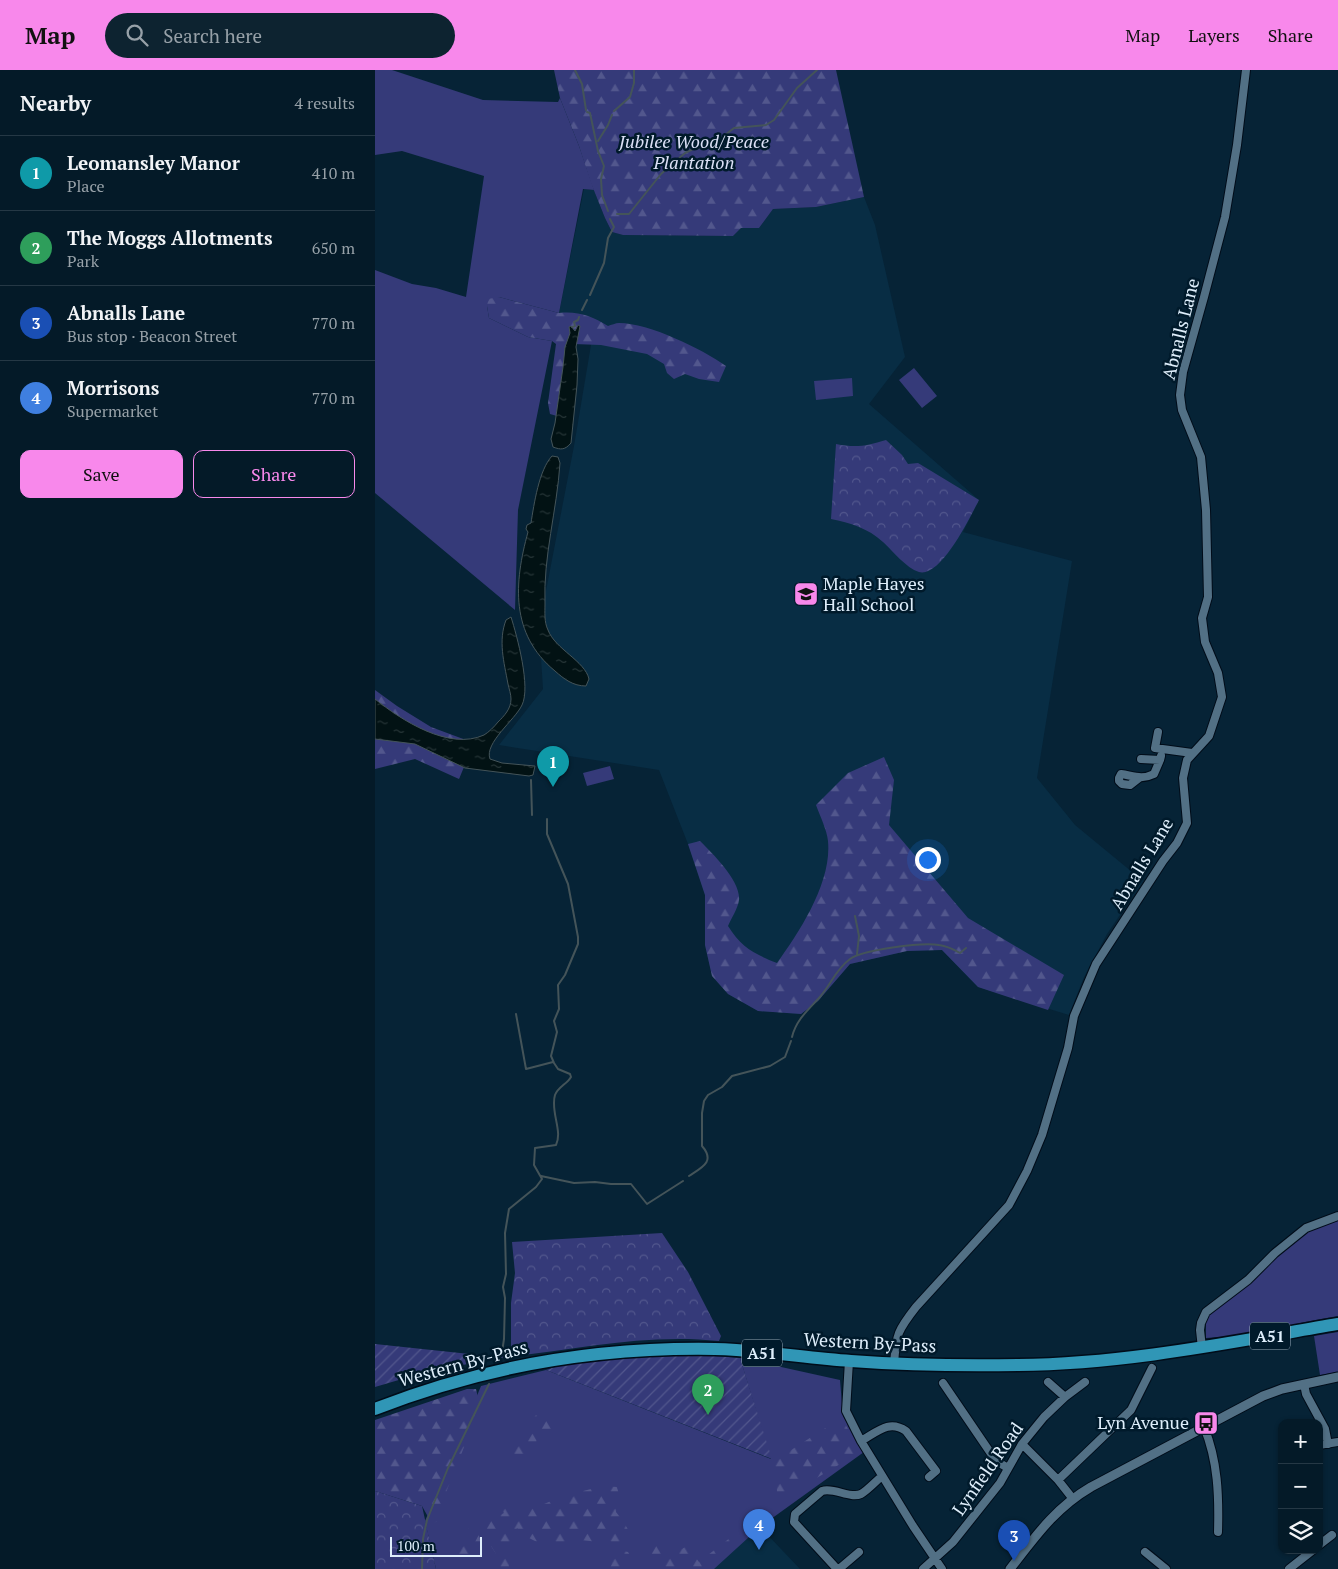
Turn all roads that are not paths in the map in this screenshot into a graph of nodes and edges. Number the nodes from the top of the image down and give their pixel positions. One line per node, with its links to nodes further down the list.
1 (1246, 70): 4 (street, Abnalls Lane)
2 (1158, 732): 3 (street)
3 (1163, 749): 4 (street); 6 (street)
4 (1192, 753): 12 (street, Abnalls Lane)
5 (1141, 759): 6 (street)
6 (1160, 760): 7 (street)
7 (1139, 778)
8 (1338, 1216): 10 (street)
9 (1338, 1324): 10 (highway, Western By-Pass / A51)
10 (1203, 1348): 12 (highway, Western By-Pass / A51)
11 (849, 1361): 12 (highway, Western By-Pass / A51); 20 (highway, Western By-Pass / A51); 24 (street)
12 (894, 1364)
13 (1153, 1368): 31 (street)
14 (1338, 1377): 18 (street)
15 (1049, 1382): 19 (street)
16 (1085, 1382): 19 (street, Lynfield Road)
17 (943, 1383): 28 (street)
18 (1304, 1384): 21 (street); 23 (street)
19 (1065, 1397): 26 (street, Lynfield Road)
20 (375, 1409)
21 (1320, 1419)
22 (1323, 1425): 27 (street)
23 (1204, 1428): 32 (street); 33 (street)
24 (861, 1440): 29 (street); 30 (street)
25 (1338, 1442): 27 (street)
26 (1023, 1444): 28 (street, Lynfield Road); 31 (street)
27 (1323, 1444)
28 (1008, 1468): 39 (street, Lynfield Road)
29 (882, 1476): 39 (street); 40 (street)
30 (929, 1477)
31 (1058, 1480): 32 (street)
32 (1073, 1499): 43 (street)
33 (1218, 1532)
34 (1332, 1535): 35 (street)
35 (1323, 1542)
36 (859, 1552): 40 (street)
37 (1151, 1553): 44 (street)
38 (1308, 1554): 45 (street)
39 (935, 1558): 41 (street, Lynfield Road); 42 (street)
40 (838, 1569)
41 (923, 1569)
42 (942, 1569)
43 (1010, 1569)
44 (1166, 1569)
45 (1289, 1569)

